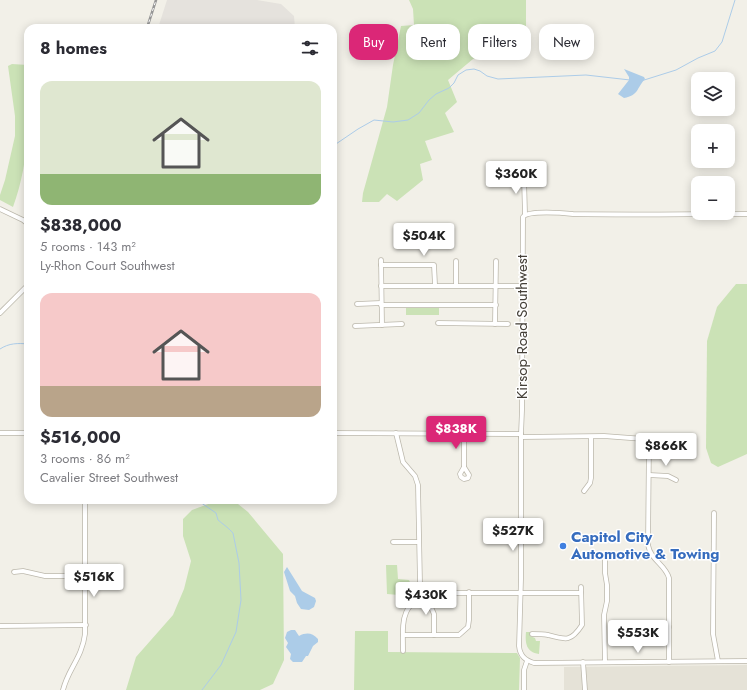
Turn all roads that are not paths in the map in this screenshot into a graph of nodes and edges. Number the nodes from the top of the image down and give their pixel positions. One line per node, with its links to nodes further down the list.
1 (523, 173): 3 (street, Kirsop Road Southwest)
2 (0, 209): 5 (street)
3 (525, 214): 4 (street); 14 (street, Kirsop Road Southwest)
4 (747, 214)
5 (24, 221)
6 (381, 260): 9 (street)
7 (456, 261): 10 (street)
8 (496, 261): 13 (street)
9 (381, 265): 11 (street); 12 (street)
10 (456, 285): 12 (street); 13 (street)
11 (381, 286): 12 (street); 17 (street)
12 (435, 286)
13 (496, 286): 14 (street); 18 (street)
14 (523, 286): 31 (street, Kirsop Road Southwest)
15 (24, 289): 19 (street)
16 (357, 304): 17 (street)
17 (381, 304): 18 (street); 24 (street)
18 (496, 305): 22 (street)
19 (0, 313)
20 (438, 323): 22 (street)
21 (402, 324): 24 (street)
22 (496, 324): 23 (street)
23 (508, 324)
24 (382, 325): 25 (street)
25 (355, 326)
26 (0, 433): 27 (street)
27 (24, 433)
28 (337, 433): 29 (street)
29 (396, 433): 30 (street); 40 (street)
30 (464, 434): 31 (street); 33 (street)
31 (521, 435): 32 (street); 46 (street, Kirsop Road Southwest)
32 (591, 437): 34 (street); 36 (street)
33 (464, 467)
34 (649, 475): 35 (street); 52 (street)
35 (676, 480)
36 (584, 491)
37 (86, 504): 43 (street)
38 (714, 514): 58 (street)
39 (393, 542): 40 (street)
40 (418, 542): 48 (street)
41 (605, 557): 61 (street)
42 (14, 572): 43 (street)
43 (85, 576): 49 (street)
44 (581, 587): 47 (street)
45 (469, 592): 46 (street); 48 (street); 55 (street)
46 (520, 593): 47 (street); 57 (street, Kirsop Road Southwest)
47 (581, 593): 53 (street)
48 (424, 596): 54 (street); 55 (street)
49 (86, 625): 50 (street); 63 (street)
50 (0, 626)
51 (632, 627): 52 (street)
52 (669, 627): 62 (street)
53 (532, 634)
54 (403, 635): 55 (street); 56 (street)
55 (434, 635)
56 (403, 651)
57 (527, 661): 60 (street); 64 (street)
58 (718, 661): 59 (street); 62 (street)
59 (747, 661)
60 (583, 662): 61 (street); 65 (street)
61 (605, 662): 62 (street)
62 (669, 662)
63 (63, 690)
64 (524, 690)
65 (585, 690)

